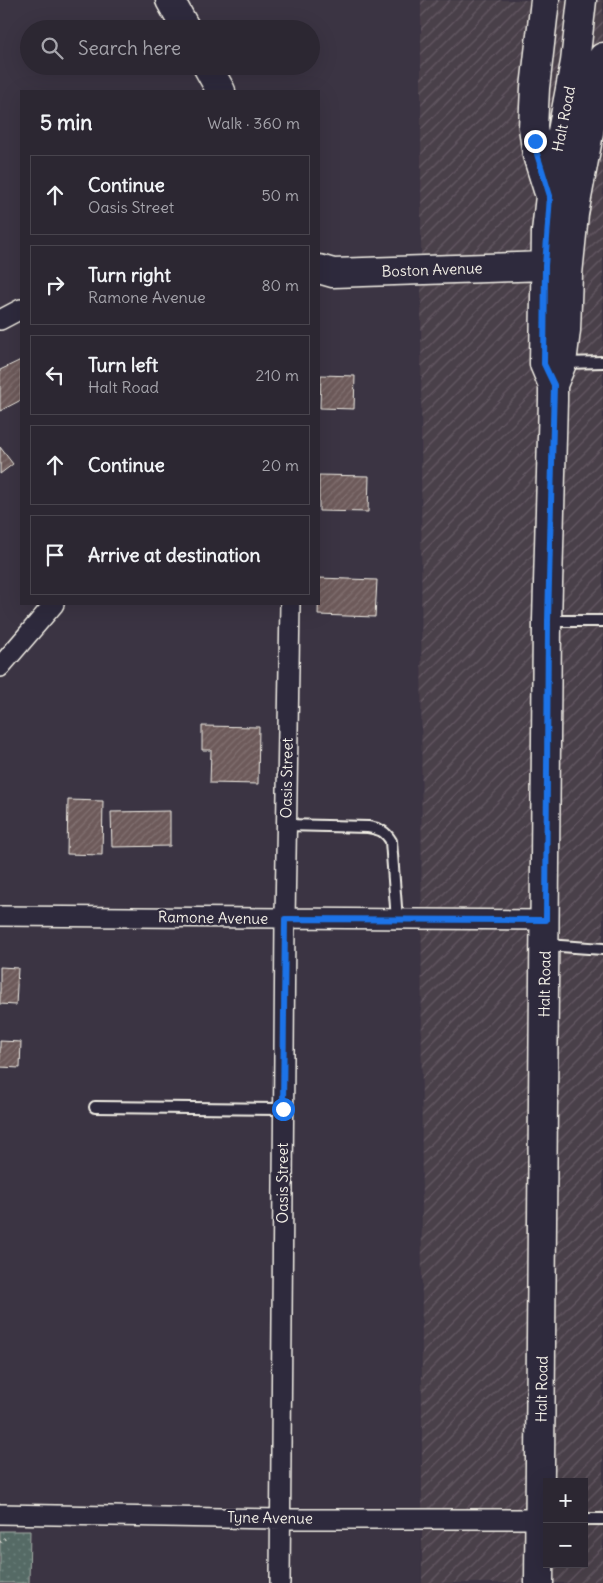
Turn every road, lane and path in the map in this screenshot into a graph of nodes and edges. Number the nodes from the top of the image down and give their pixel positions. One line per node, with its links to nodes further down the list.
1 (170, 0): 4 (street)
2 (545, 0): 8 (street)
3 (582, 0): 8 (street, Halt Road)
4 (181, 20)
5 (603, 56): 14 (street, Halt Road)
6 (212, 75): 7 (street)
7 (220, 90)
8 (550, 196): 9 (street, Halt Road)
9 (545, 266): 10 (street, Boston Avenue); 14 (street, Halt Road)
10 (320, 269)
11 (20, 310): 12 (street)
12 (0, 320)
13 (603, 362): 14 (lane)
14 (553, 371): 17 (street, Halt Road)
15 (53, 605): 19 (street)
16 (290, 605): 20 (street, Oasis Street)
17 (548, 621): 18 (lane); 24 (street, Halt Road)
18 (603, 622)
19 (0, 667)
20 (286, 826): 22 (street, Oasis Street); 23 (lane)
21 (0, 916): 22 (street, Ramone Avenue)
22 (285, 919): 23 (street, Ramone Avenue); 27 (street, Oasis Street)
23 (397, 920): 24 (street, Ramone Avenue)
24 (546, 933): 25 (lane); 28 (street, Halt Road)
25 (603, 949)
26 (95, 1107): 27 (lane)
27 (283, 1109): 30 (street, Oasis Street)
28 (543, 1478)
29 (0, 1514): 30 (street, Tyne Avenue)
30 (281, 1519): 31 (street, Tyne Avenue); 34 (street, Oasis Street)
31 (543, 1519): 35 (street, Halt Road)
32 (588, 1519): 33 (lane)
33 (603, 1519)
34 (280, 1583)
35 (539, 1583)

